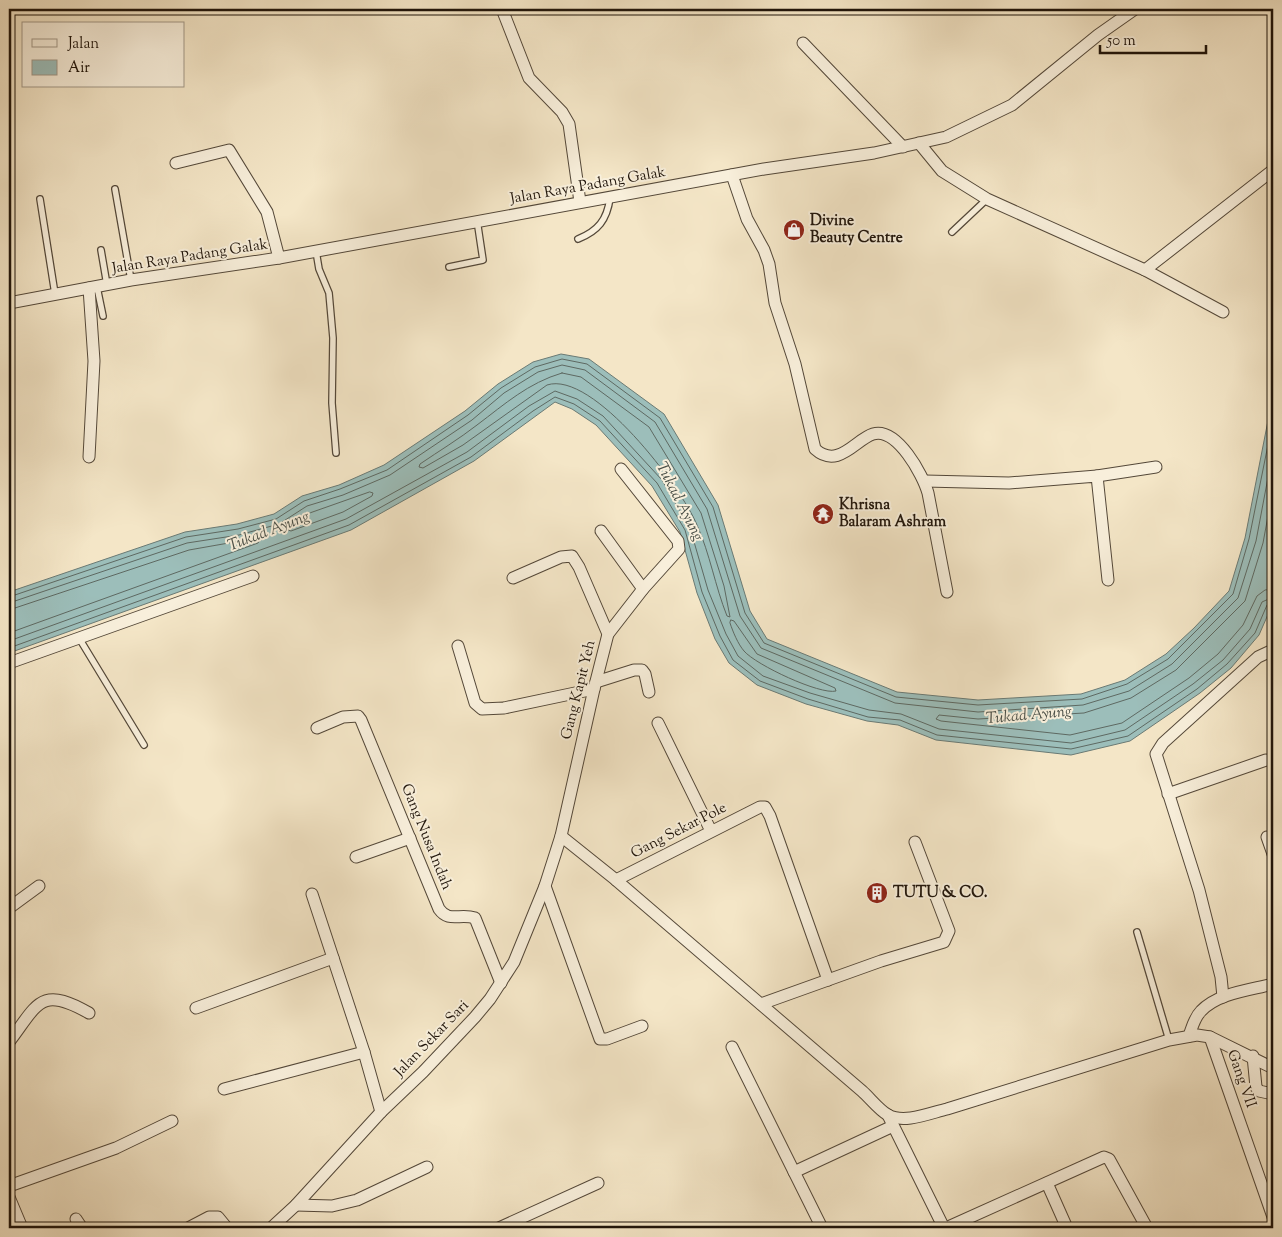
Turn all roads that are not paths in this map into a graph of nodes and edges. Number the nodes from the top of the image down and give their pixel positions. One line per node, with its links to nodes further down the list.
1 (502, 9): 13 (street)
2 (1135, 9): 4 (street, Jalan Raya Padang Galak)
3 (803, 43): 5 (street)
4 (919, 143): 5 (street, Jalan Raya Padang Galak); 12 (street)
5 (903, 147): 8 (street, Jalan Raya Padang Galak)
6 (176, 163): 19 (street)
7 (1273, 170): 21 (street)
8 (732, 175): 10 (street, Jalan Raya Padang Galak); 33 (street)
9 (115, 189): 22 (lane)
10 (610, 198): 13 (street, Jalan Raya Padang Galak); 16 (lane)
11 (40, 199): 24 (lane)
12 (987, 199): 15 (lane); 21 (street)
13 (580, 202): 14 (street, Jalan Raya Padang Galak)
14 (477, 220): 18 (street, Jalan Raya Padang Galak); 20 (lane)
15 (952, 232)
16 (578, 239)
17 (101, 250): 23 (lane)
18 (316, 251): 19 (street, Jalan Raya Padang Galak); 28 (lane)
19 (279, 258): 22 (street, Jalan Raya Padang Galak)
20 (449, 267)
21 (1145, 270): 26 (street)
22 (131, 280): 23 (street, Jalan Raya Padang Galak)
23 (98, 286): 24 (street, Jalan Raya Padang Galak); 27 (lane); 29 (street)
24 (55, 294): 25 (street, Jalan Raya Padang Galak)
25 (9, 303)
26 (1223, 312)
27 (103, 316)
28 (336, 452)
29 (89, 457)
30 (1156, 467): 32 (street)
31 (621, 468): 38 (street, Gang Kapit Yeh)
32 (1097, 476): 33 (street); 37 (street)
33 (925, 482): 39 (street)
34 (601, 531): 38 (street)
35 (253, 576): 41 (street)
36 (513, 578): 40 (street)
37 (1108, 580)
38 (643, 589): 40 (street, Gang Kapit Yeh)
39 (947, 592)
40 (608, 634): 45 (street, Gang Kapit Yeh)
41 (79, 638): 44 (street); 49 (lane)
42 (458, 646): 45 (street)
43 (1273, 650): 51 (street)
44 (9, 662)
45 (595, 686): 46 (street); 53 (street, Gang Kapit Yeh)
46 (649, 692)
47 (658, 723): 52 (street)
48 (318, 728): 55 (street, Gang Nusa Indah)
49 (144, 746)
50 (1266, 760): 51 (street)
51 (1168, 794): 69 (street)
52 (711, 831): 59 (street, Gang Sekar Pole); 66 (street, Gang Sekar Pole)
53 (561, 836): 59 (street); 61 (street, Jalan Sekar Sari)
54 (1267, 837): 57 (street)
55 (410, 838): 58 (street); 67 (street, Gang Nusa Indah)
56 (914, 842): 66 (street)
57 (1273, 854)
58 (356, 857)
59 (616, 880): 70 (street)
60 (39, 886): 63 (street)
61 (545, 886): 67 (street, Jalan Sekar Sari); 73 (street)
62 (312, 894): 65 (street)
63 (9, 908)
64 (1137, 932): 76 (lane)
65 (333, 958): 71 (street); 79 (street)
66 (828, 980): 70 (street)
67 (501, 983): 84 (street, Jalan Sekar Sari)
68 (1273, 984): 69 (street)
69 (1223, 998): 74 (street)
70 (761, 1004): 85 (street)
71 (196, 1008)
72 (89, 1013): 77 (street)
73 (642, 1026)
74 (1189, 1036): 75 (street); 76 (street)
75 (1210, 1037): 80 (street); 94 (street, Gang VII)
76 (1169, 1040): 85 (street)
77 (9, 1042)
78 (732, 1047): 88 (street)
79 (364, 1052): 82 (street); 84 (street)
80 (1253, 1056): 81 (street); 83 (street)
81 (1273, 1068)
82 (224, 1089)
83 (1273, 1094)
84 (381, 1112): 93 (street, Jalan Sekar Sari)
85 (890, 1120): 88 (street); 101 (street)
86 (172, 1121): 91 (street)
87 (428, 1167): 93 (street)
88 (794, 1172): 100 (street)
89 (598, 1183): 99 (street)
90 (1047, 1183): 101 (street); 102 (street); 103 (street)
91 (9, 1186)
92 (10, 1203): 95 (street)
93 (296, 1205): 98 (street, Jalan Sekar Sari)
94 (1273, 1217)
95 (22, 1228)
96 (188, 1228): 97 (street)
97 (227, 1228)
98 (270, 1228)
99 (499, 1228)
100 (822, 1228)
101 (945, 1228)
102 (1067, 1228)
103 (1147, 1228)

